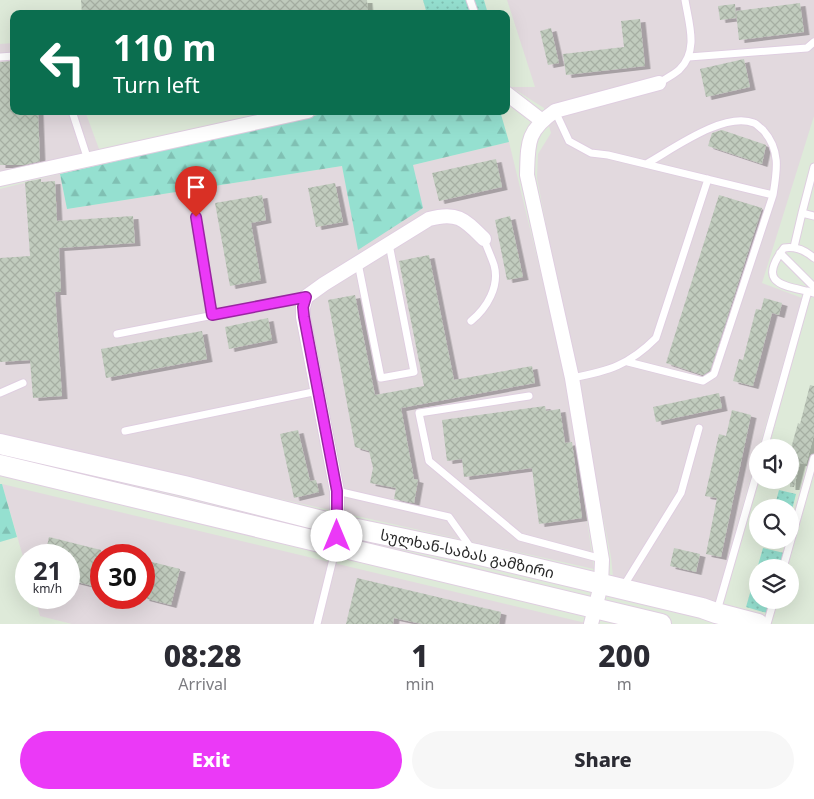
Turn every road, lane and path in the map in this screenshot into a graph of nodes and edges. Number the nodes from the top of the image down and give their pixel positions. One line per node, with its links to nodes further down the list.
1 (686, 0): 3 (lane)
2 (814, 42): 3 (lane)
3 (689, 57): 4 (lane)
4 (659, 83): 6 (street)
5 (510, 96): 9 (street)
6 (555, 111): 9 (street); 11 (lane)
7 (73, 115): 10 (lane)
8 (290, 115): 10 (street)
9 (541, 120): 31 (street)
10 (88, 160): 13 (street)
11 (646, 164): 14 (lane); 15 (lane)
12 (814, 168): 16 (lane)
13 (0, 179)
14 (708, 179): 15 (lane); 30 (lane)
15 (772, 195): 30 (lane)
16 (802, 213): 17 (lane); 21 (lane)
17 (814, 216)
18 (196, 217): 27 (lane)
19 (484, 239): 20 (street); 28 (lane)
20 (389, 244): 24 (street); 24 (lane)
21 (794, 246): 22 (lane); 23 (lane)
22 (780, 253): 25 (lane); 25 (lane)
23 (814, 258)
24 (358, 263): 26 (street)
25 (812, 290): 38 (lane)
26 (306, 297): 27 (lane); 33 (street)
27 (212, 315): 29 (lane)
28 (471, 321)
29 (117, 334)
30 (628, 362): 31 (lane)
31 (572, 378): 48 (street)
32 (23, 382): 34 (lane)
33 (318, 391): 37 (lane); 43 (street)
34 (0, 393)
35 (529, 396): 48 (lane)
36 (699, 428): 50 (lane)
37 (125, 431)
38 (767, 439)
39 (0, 444): 44 (main road, სულხან-საბას გამზირი)
40 (814, 458): 47 (lane)
41 (0, 466): 45 (main road, სულხან-საბას გამზირი)
42 (752, 489): 52 (lane)
43 (337, 491): 44 (street); 46 (lane)
44 (338, 525): 45 (street); 46 (main road, სულხან-საბას გამზირი)
45 (336, 547): 53 (main road, სულხან-საბას გამზირი); 54 (lane)
46 (476, 554): 49 (main road, სულხან-საბას გამზირი)
47 (786, 559)
48 (602, 560): 49 (street)
49 (601, 584): 50 (main road, სულხან-საბას გამზირი); 53 (street)
50 (622, 589): 52 (main road, სულხან-საბას გამზირი)
51 (771, 609): 57 (lane)
52 (716, 613): 56 (main road, სულხან-საბას გამზირი)
53 (593, 616): 55 (main road, სულხან-საბას გამზირი)
54 (317, 624)
55 (661, 624)
56 (758, 624)
57 (767, 624)

